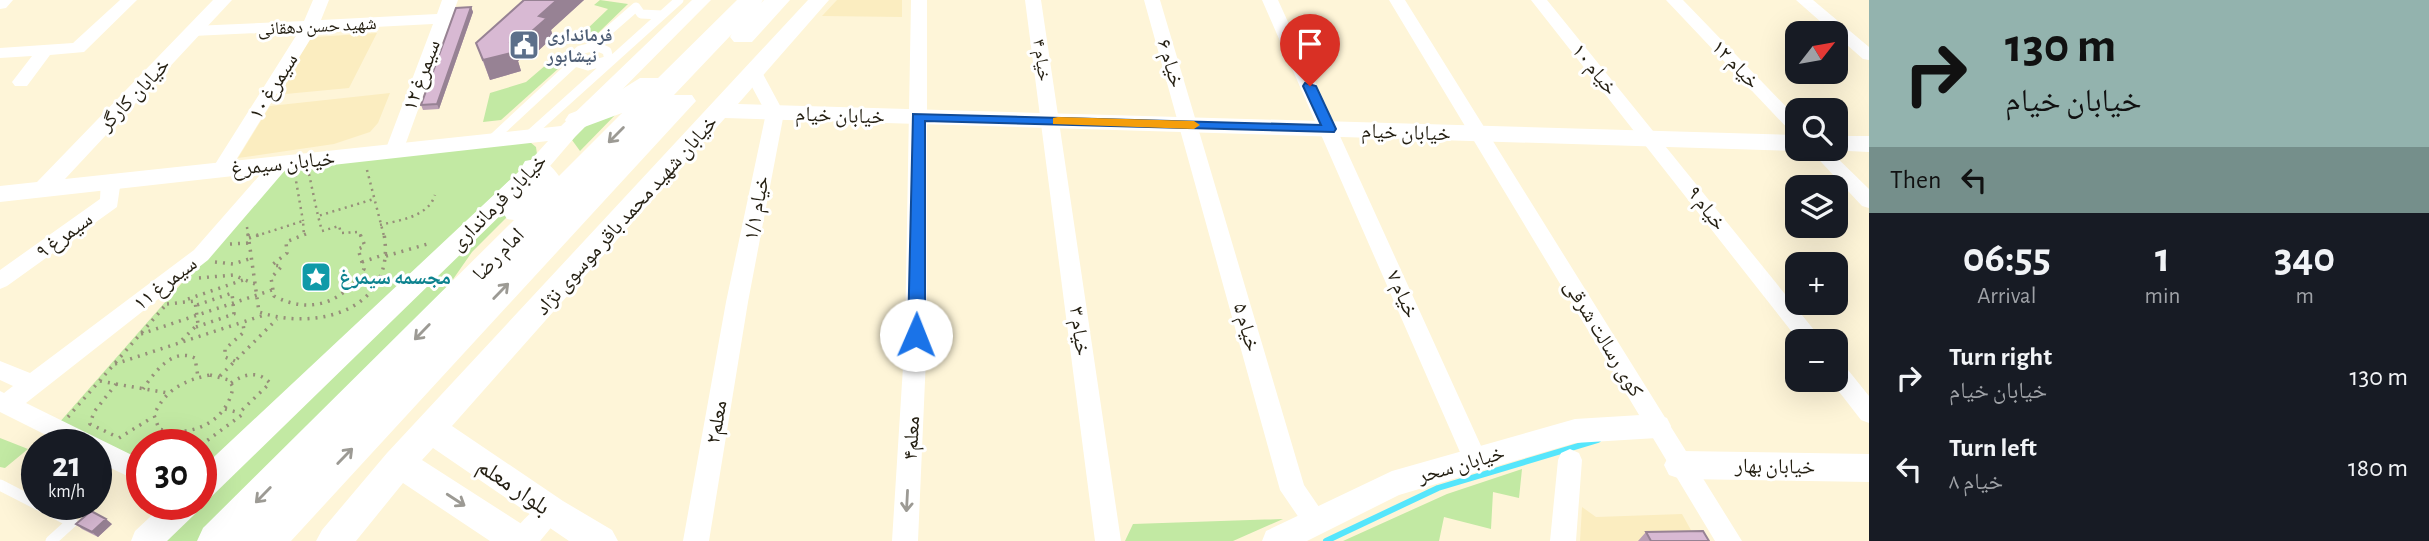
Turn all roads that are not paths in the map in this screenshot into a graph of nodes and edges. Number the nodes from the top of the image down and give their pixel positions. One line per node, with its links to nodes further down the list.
1 (4, 0): 19 (street)
2 (129, 0): 25 (street)
3 (223, 0): 23 (street, خیابان کارگر)
4 (321, 0): 22 (street, سیمرغ ۱۰)
5 (450, 0): 21 (street, سیمرغ ۱۲)
6 (679, 0): 20 (lane)
7 (702, 0): 39 (street, خیابان فرمانداری)
8 (751, 0): 28 (highway, امام رضا)
9 (778, 0): 82 (highway, امام رضا, one-way to 9)
10 (819, 0): 31 (main road, خیابان شهید محمد باقر موسوی نژاد)
11 (919, 0): 36 (street, معلم۴)
12 (1033, 0): 37 (street, خیام ۴)
13 (1152, 0): 38 (street, خیام ۶)
14 (1270, 0): 40 (street, خیام ۷)
15 (1397, 0): 41 (street, کوی رسالت شرقی)
16 (1539, 0): 43 (street, خیام ۱۰)
17 (1674, 0): 35 (street, خیام ۱۲)
18 (1804, 0): 27 (street)
19 (0, 4)
20 (662, 16): 24 (lane); 29 (lane)
21 (441, 19): 22 (street, شهید حسن دهقانی); 48 (street, سیمرغ ۱۲)
22 (310, 26): 23 (street, شهید حسن دهقانی); 52 (street, سیمرغ ۱۰)
23 (194, 31): 54 (street, خیابان کارگر)
24 (590, 47): 29 (lane); 30 (lane)
25 (45, 50): 26 (street); 32 (street)
26 (0, 53)
27 (1869, 55)
28 (696, 56): 39 (highway); 58 (highway, امام رضا, one-way to 58)
29 (609, 60): 30 (lane); 42 (lane)
30 (575, 62): 44 (lane)
31 (754, 74): 33 (main road, خیابان شهید محمد باقر موسوی نژاد); 34 (street)
32 (21, 82)
33 (722, 111): 34 (main road, خیابان خیام); 68 (main road, خیابان شهید محمد باقر موسوی نژاد)
34 (775, 113): 36 (main road, خیابان خیام); 59 (street, خیام ۱/۱)
35 (1785, 116)
36 (918, 117): 37 (main road, خیابان خیام); 87 (street, معلم۴, one-way to 87)
37 (1051, 121): 38 (main road, خیابان خیام); 88 (street, خیام ۳)
38 (1190, 125): 40 (main road, خیابان خیام); 78 (street, خیام ۵)
39 (573, 126): 42 (street, خیابان سیمرغ); 51 (street, خیابان فرمانداری)
40 (1329, 129): 41 (main road, خیابان خیام); 69 (street, خیام ۷)
41 (1481, 134): 43 (main road, خیابان خیام); 66 (street, کوی رسالت شرقی)
42 (528, 136): 44 (street, خیابان سیمرغ)
43 (1652, 138): 45 (main road, خیابان خیام); 60 (street, خیام ۹)
44 (491, 140): 48 (street, خیابان سیمرغ)
45 (1785, 143)
46 (1848, 144): 47 (main road)
47 (1869, 145)
48 (394, 151): 50 (street, خیابان سیمرغ)
49 (1830, 161): 56 (street)
50 (287, 167): 52 (street, خیابان سیمرغ); 62 (street, سیمرغ ۱۱)
51 (536, 168): 58 (highway); 74 (street, خیابان فرمانداری)
52 (221, 169): 53 (street, خیابان سیمرغ)
53 (111, 180): 54 (street, خیابان سیمرغ); 57 (street, سیمرغ ۹)
54 (45, 187): 55 (street, خیابان سیمرغ)
55 (0, 194)
56 (1869, 201)
57 (0, 281)
58 (453, 301): 81 (highway, امام رضا, one-way to 81)
59 (737, 302): 86 (street, معلم۲)
60 (1802, 329)
61 (0, 370): 62 (street)
62 (34, 385): 64 (street, سیمرغ ۱۱)
63 (1848, 386): 65 (street)
64 (4, 403): 67 (street)
65 (1869, 413)
66 (1657, 426): 69 (street, خیابان سحر); 72 (street, کوی رسالت شرقی)
67 (56, 429)
68 (431, 429): 71 (main road, خیابان شهید محمد باقر موسوی نژاد); 76 (main road, بلوار معلم)
69 (1475, 459): 78 (street, خیابان سحر)
70 (1570, 460): 90 (street)
71 (399, 463): 83 (main road, خیابان شهید محمد باقر موسوی نژاد); 84 (main road, بلوار معلم, one-way to 84)
72 (1681, 465): 73 (main road, خیابان بهار); 91 (street, کوی رسالت شرقی)
73 (1869, 468)
74 (217, 473)
75 (0, 485): 79 (lane)
76 (551, 512): 84 (street); 85 (main road, بلوار معلم)
77 (168, 520): 80 (street)
78 (1317, 523): 89 (street, خیابان سحر)
79 (51, 541)
80 (146, 541)
81 (218, 541)
82 (264, 541)
83 (334, 541)
84 (520, 541)
85 (600, 541)
86 (696, 541)
87 (905, 541)
88 (1108, 541)
89 (1277, 541)
90 (1563, 541)
91 (1729, 541)

